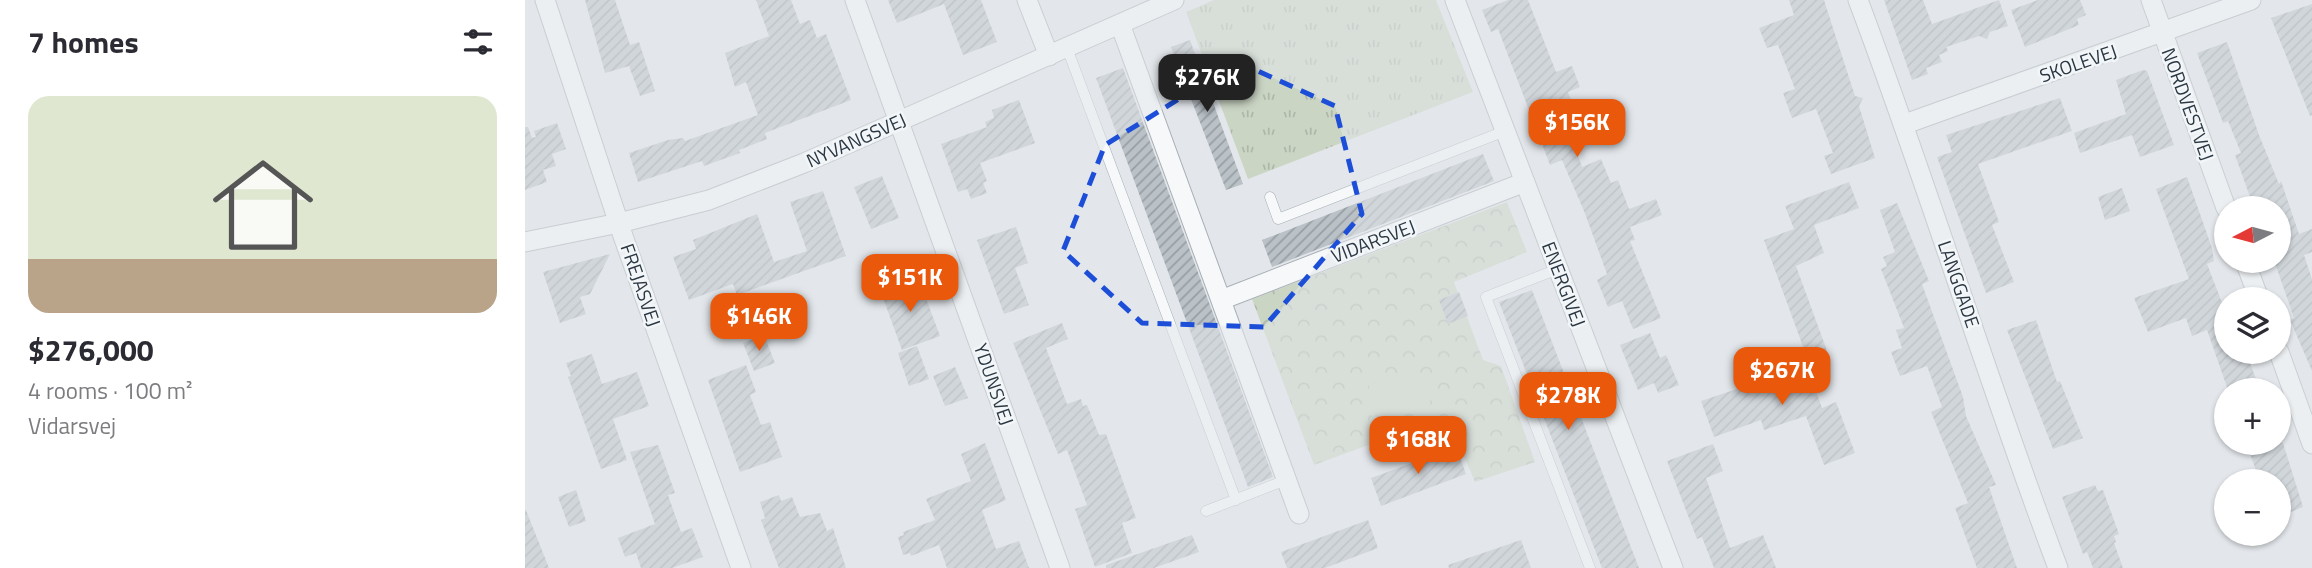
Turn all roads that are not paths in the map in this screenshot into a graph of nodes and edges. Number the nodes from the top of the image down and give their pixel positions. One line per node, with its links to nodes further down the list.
1 (545, 0): 19 (street, FREJASVEJ)
2 (855, 0): 13 (street, YDUNSVEJ)
3 (1027, 0): 12 (street)
4 (1174, 0): 9 (street, NYVANGSVEJ)
5 (1455, 0): 15 (street, ENERGIVEJ)
6 (1858, 0): 14 (street, LANGGADE)
7 (2151, 0): 10 (street, NORDVESTVEJ)
8 (2251, 0): 10 (street, SKOLEVEJ)
9 (1120, 24): 11 (street, NYVANGSVEJ); 22 (street)
10 (2162, 33): 14 (street, SKOLEVEJ); 17 (street, NORDVESTVEJ)
11 (1067, 48): 12 (street, NYVANGSVEJ); 26 (lane)
12 (1049, 56): 13 (street, NYVANGSVEJ)
13 (900, 121): 19 (street, NYVANGSVEJ); 30 (street, YDUNSVEJ)
14 (1905, 124): 33 (street, LANGGADE)
15 (1505, 131): 16 (street, ENERGIVEJ); 18 (lane)
16 (1525, 182): 21 (street, ENERGIVEJ); 22 (street, VIDARSVEJ)
17 (2222, 196)
18 (1270, 197)
19 (619, 223): 20 (street, NYVANGSVEJ); 29 (street, FREJASVEJ)
20 (525, 242)
21 (1558, 269): 31 (lane); 32 (street, ENERGIVEJ)
22 (1221, 300): 25 (street)
23 (2283, 364): 24 (street)
24 (2312, 444)
25 (1286, 480): 26 (lane); 28 (street)
26 (1236, 500): 27 (lane)
27 (1206, 511)
28 (1299, 513)
29 (741, 568)
30 (1060, 568)
31 (1591, 568)
32 (1672, 568)
33 (2059, 568)

